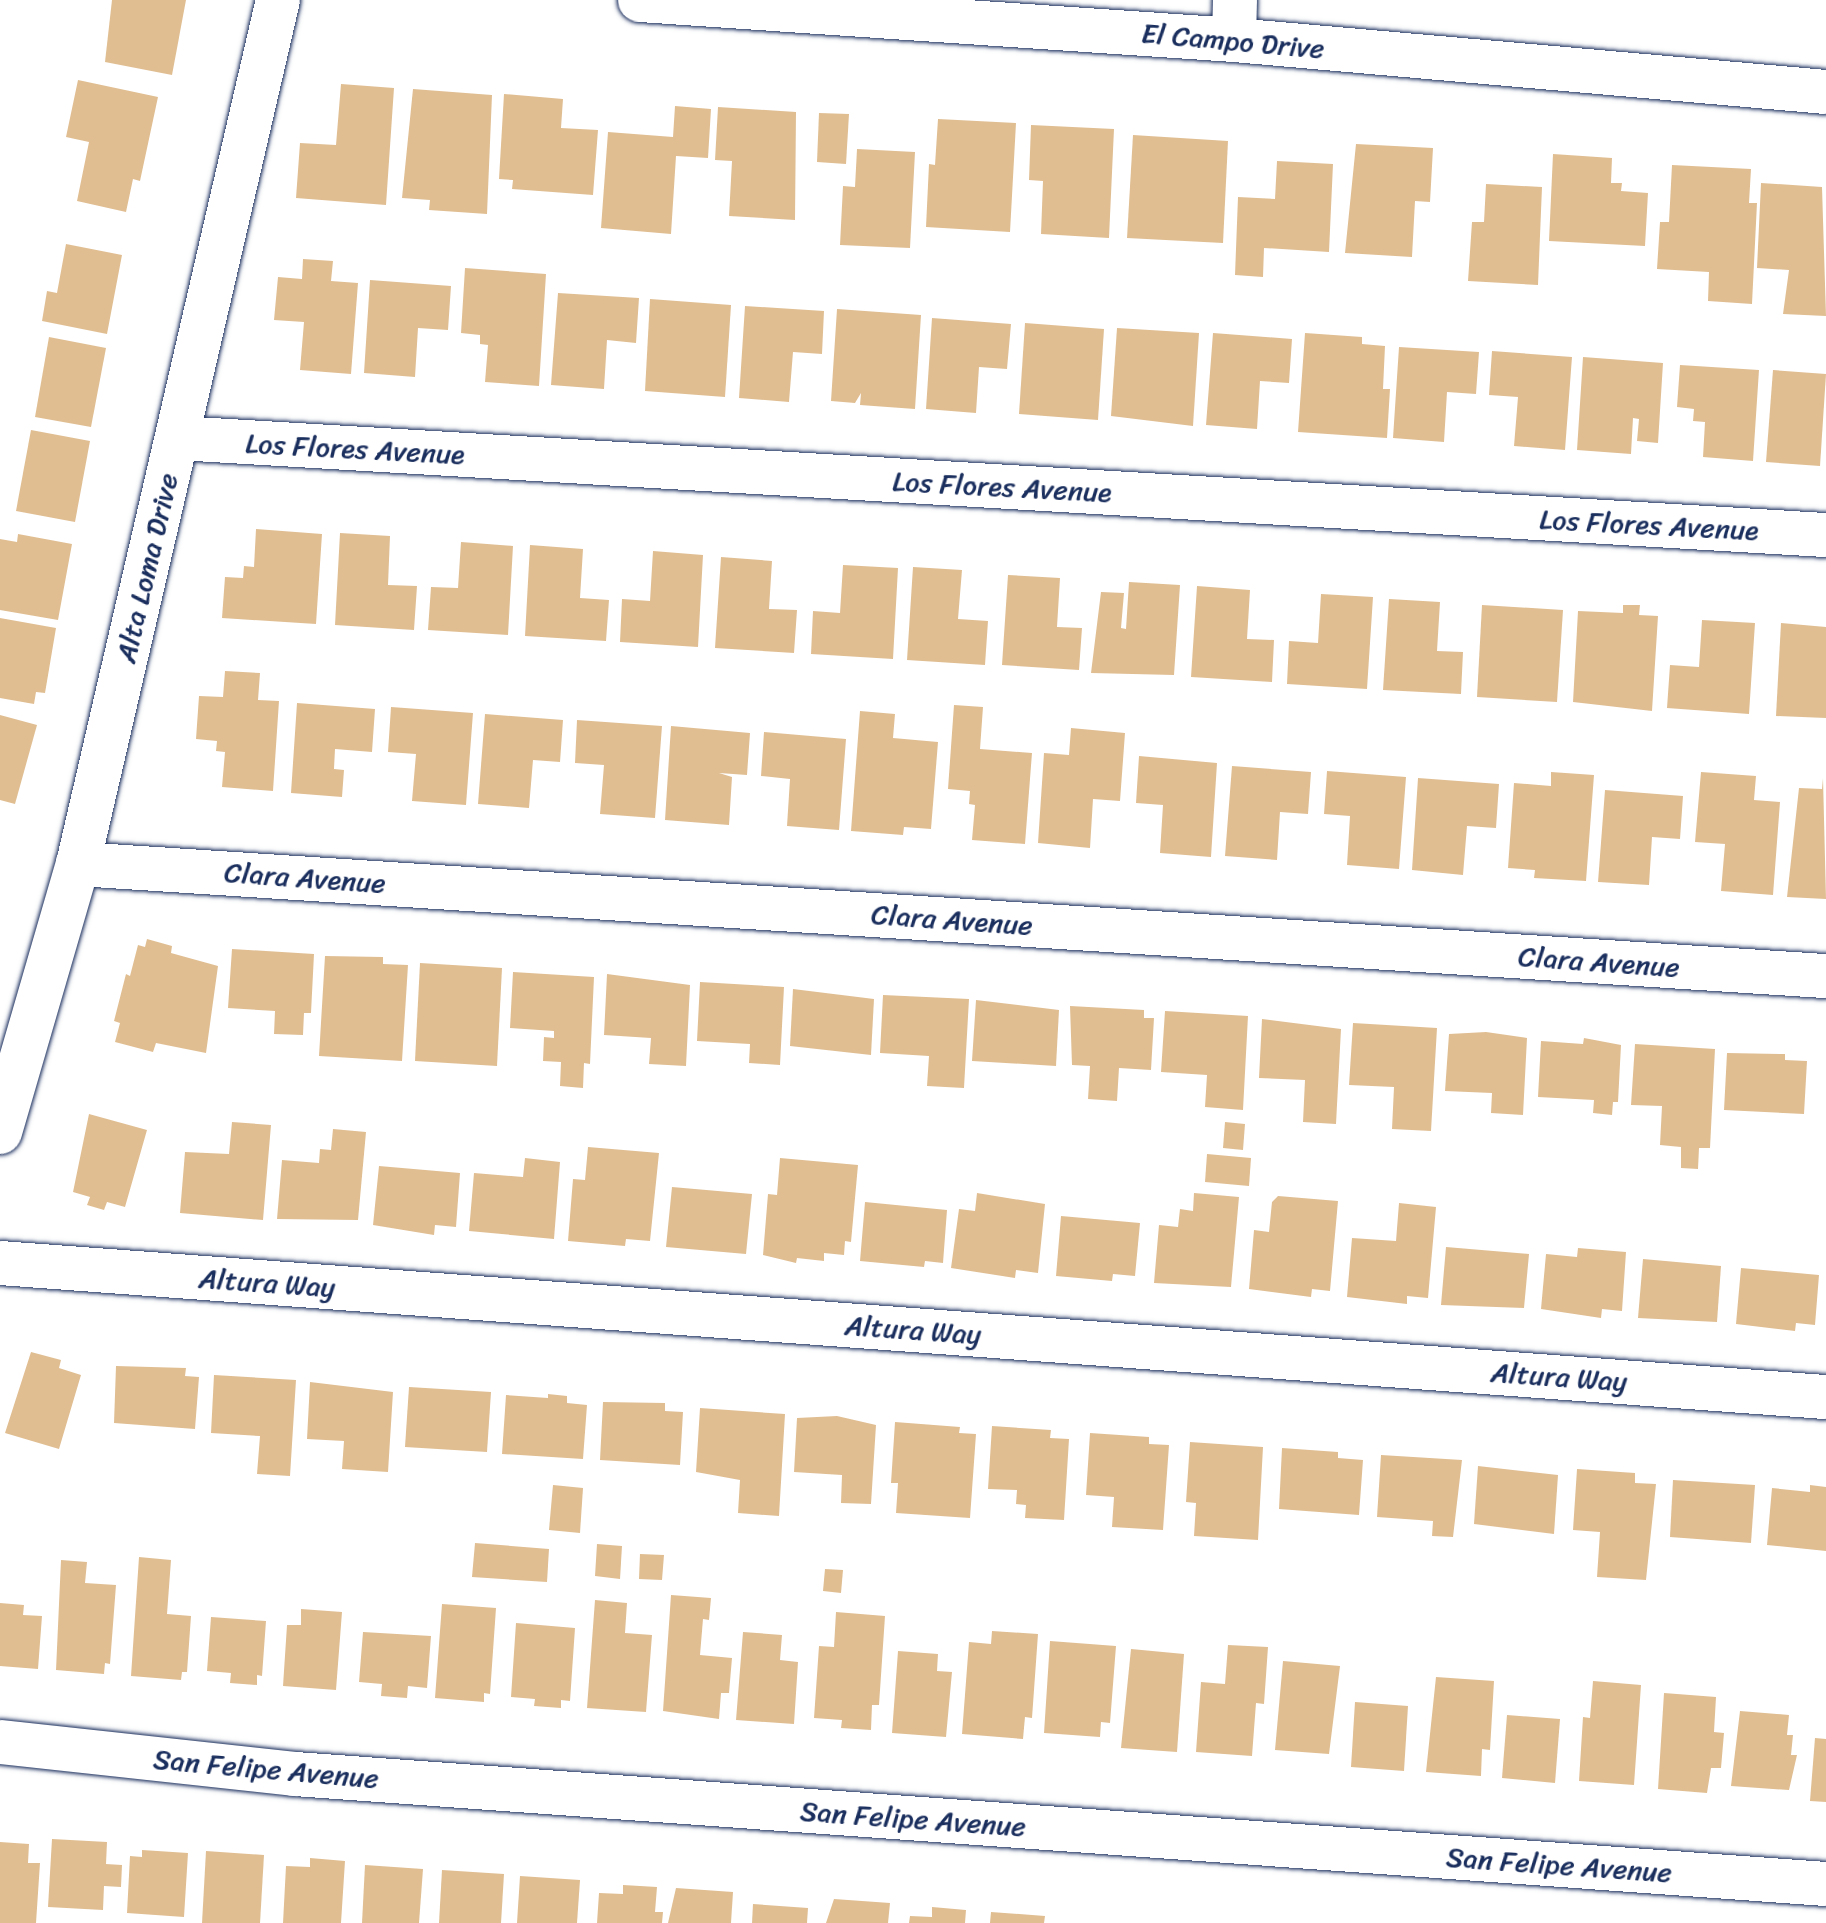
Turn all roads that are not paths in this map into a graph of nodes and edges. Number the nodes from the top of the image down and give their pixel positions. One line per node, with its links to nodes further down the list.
1 (278, 0): 6 (street, Alta Loma Drive)
2 (640, 0): 3 (street, El Campo Drive)
3 (782, 3): 4 (street, El Campo Drive)
4 (1235, 20): 5 (street, El Campo Drive)
5 (1826, 92)
6 (178, 438): 7 (street, Los Flores Avenue); 8 (street, Alta Loma Drive)
7 (1826, 535)
8 (78, 864): 9 (street, Clara Avenue); 10 (street, Alta Loma Drive)
9 (1826, 976)
10 (0, 1132)
11 (0, 1263): 12 (street, Altura Way)
12 (1826, 1397)
13 (0, 1742): 14 (street, San Felipe Avenue)
14 (1826, 1884)

